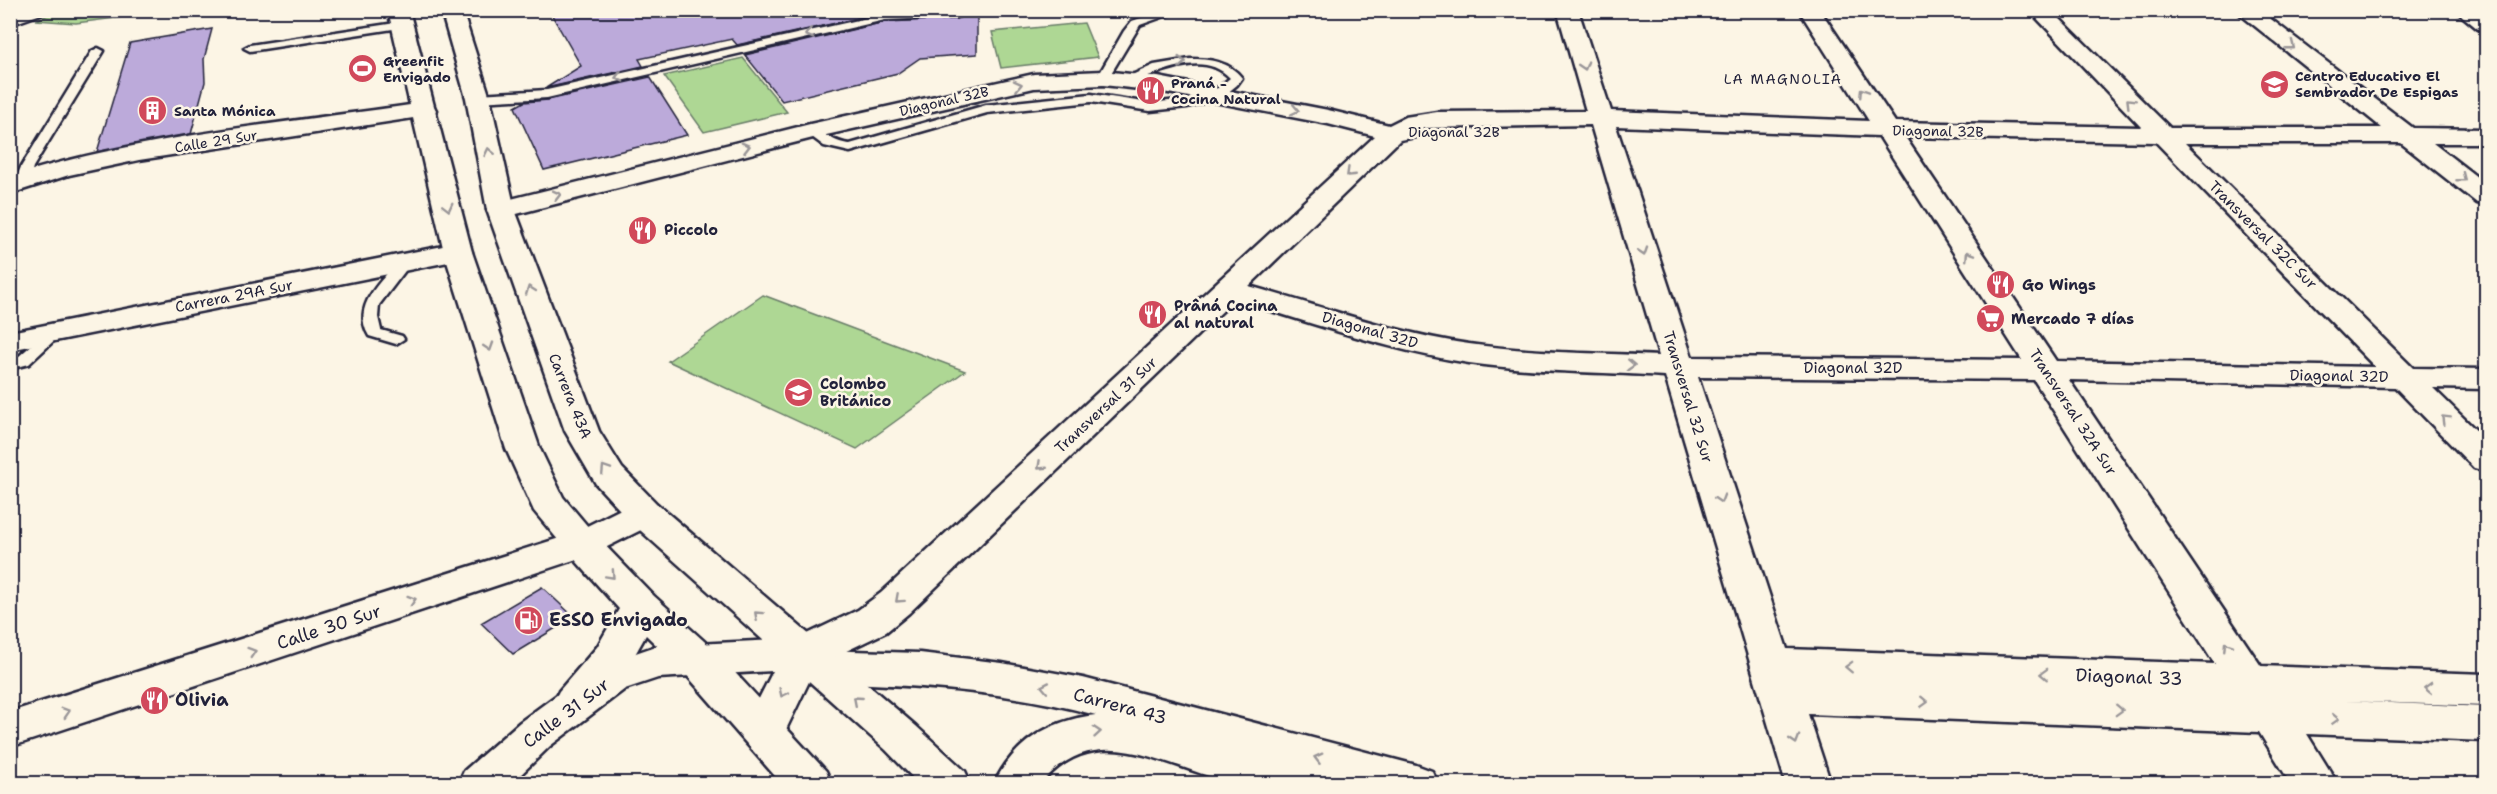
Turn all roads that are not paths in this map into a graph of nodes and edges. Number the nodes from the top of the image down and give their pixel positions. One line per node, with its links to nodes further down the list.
1 (34, 10): 11 (street)
2 (970, 10): 17 (lane, one-way to 17)
3 (1177, 10): 15 (lane)
4 (1567, 10): 19 (street, Transversal 32 Sur, one-way to 19)
5 (1809, 10): 22 (street, Transversal 32A Sur, one-way to 5)
6 (2039, 10): 25 (street, Transversal 32C Sur, one-way to 6)
7 (2245, 10): 24 (street, one-way to 24)
8 (2465, 10): 12 (street)
9 (457, 12): 17 (street, Carrera 43A)
10 (400, 18): 13 (lane); 18 (street)
11 (10, 19)
12 (2487, 24)
13 (250, 48)
14 (98, 51): 27 (lane)
15 (1115, 79): 16 (street, Diagonal 32B, one-way to 16); 20 (street, Diagonal 32B, one-way to 15)
16 (1217, 95): 20 (lane); 21 (street, Diagonal 32B, one-way to 21)
17 (478, 98): 29 (street, Carrera 43A, one-way to 17)
18 (424, 110): 27 (street, Calle 29 Sur); 30 (street, one-way to 30)
19 (1603, 127): 21 (street, Diagonal 32B); 22 (street, Diagonal 32B); 34 (street, Transversal 32 Sur, one-way to 34)
20 (810, 131): 29 (street, Diagonal 32B, one-way to 20)
21 (1393, 133): 32 (street, Transversal 31 Sur, one-way to 32)
22 (1891, 136): 25 (street, Diagonal 32B); 37 (street, Transversal 32A Sur, one-way to 22)
23 (2487, 136): 24 (street, Diagonal 32B)
24 (2414, 141): 25 (street, Diagonal 32B); 26 (street, Diagonal 32B); 28 (street, one-way to 28)
25 (2169, 142): 38 (street, Transversal 32C Sur)
26 (2487, 148)
27 (16, 183)
28 (2487, 197)
29 (501, 210): 41 (street, Carrera 43A, one-way to 29)
30 (458, 252): 31 (street, Carrera 29A Sur); 42 (street, one-way to 42)
31 (404, 263): 33 (lane); 35 (street, Carrera 29A Sur)
32 (1235, 283): 34 (street, Diagonal 32D); 44 (street, Transversal 31 Sur, one-way to 44)
33 (396, 339)
34 (1675, 356): 37 (street, Diagonal 32D); 46 (street, Transversal 32 Sur, one-way to 46)
35 (14, 360)
36 (2487, 360): 38 (street, Diagonal 32D)
37 (2039, 361): 38 (street, Diagonal 32D); 47 (street, Transversal 32A Sur, one-way to 37)
38 (2395, 368): 39 (street, Diagonal 32D); 40 (street, Transversal 32C Sur, one-way to 38)
39 (2487, 379)
40 (2487, 460)
41 (644, 513): 42 (street, Calle 30 Sur); 44 (street, Carrera 43A, one-way to 41)
42 (582, 544): 43 (street, one-way to 43); 52 (street, Calle 30 Sur, one-way to 42)
43 (640, 606): 45 (street); 49 (street)
44 (810, 660): 45 (street, Transversal 31 Sur); 53 (street, one-way to 53); 56 (street, Carrera 43A, one-way to 44); 59 (street, Carrera 43, one-way to 44)
45 (699, 661): 49 (street, Calle 31 Sur); 53 (street)
46 (1777, 680): 47 (street, Diagonal 33, one-way to 46); 50 (street, Diagonal 33, one-way to 50); 60 (street, Transversal 32 Sur, one-way to 60)
47 (2250, 682): 48 (street, Diagonal 33, one-way to 47); 50 (street, Transversal 32A Sur)
48 (2487, 690)
49 (574, 703): 54 (street, Calle 31 Sur)
50 (2273, 717): 51 (street, Diagonal 33, one-way to 51); 61 (street, Transversal 32A Sur)
51 (2487, 724)
52 (10, 730)
53 (764, 732): 55 (street)
54 (480, 783)
55 (810, 783)
56 (949, 783)
57 (1016, 783): 58 (street, Carrera 43, one-way to 58)
58 (1300, 783)
59 (1416, 783)
60 (1809, 783)
61 (2316, 783)

